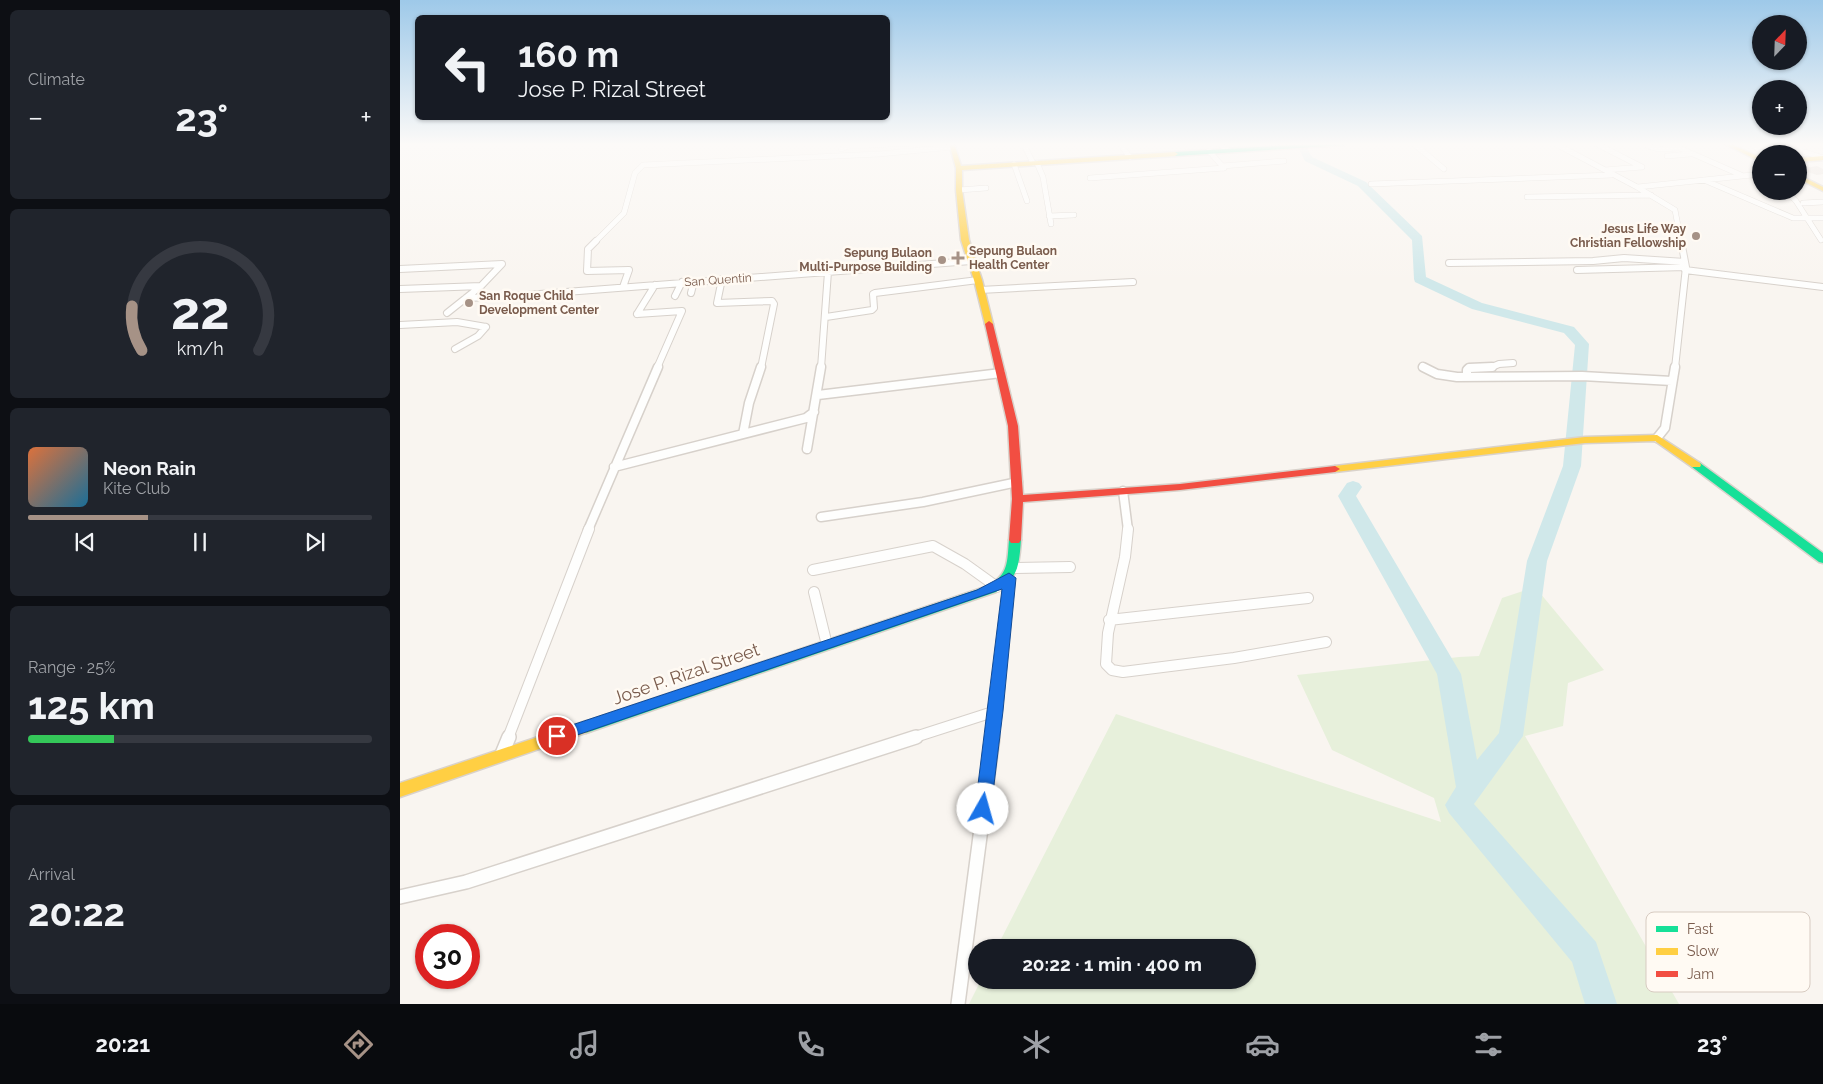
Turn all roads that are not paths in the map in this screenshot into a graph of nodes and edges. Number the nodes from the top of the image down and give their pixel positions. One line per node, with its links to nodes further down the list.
1 (630, 190): 32 (street)
2 (959, 190): 19 (street)
3 (1026, 190): 10 (street)
4 (1046, 190): 14 (street)
5 (1642, 190): 7 (street)
6 (1727, 190): 15 (street)
7 (1651, 195): 8 (street); 21 (street)
8 (1527, 197)
9 (1793, 200): 15 (street)
10 (1028, 201)
11 (1823, 202): 12 (street)
12 (1803, 203)
13 (1074, 215): 14 (street)
14 (1049, 216): 17 (street)
15 (1807, 218): 16 (street); 18 (street)
16 (1823, 218)
17 (1051, 224)
18 (1821, 240)
19 (971, 261): 24 (street, San Quentin); 30 (street)
20 (1449, 263): 21 (street)
21 (1685, 266): 23 (street); 33 (street); 46 (street)
22 (400, 269): 31 (street)
23 (1577, 270)
24 (828, 272): 25 (street, San Quentin); 39 (street)
25 (722, 279): 26 (street, San Quentin); 49 (street)
26 (694, 281): 27 (street, San Quentin); 35 (street)
27 (682, 282): 29 (street, San Quentin); 36 (street)
28 (1133, 282): 30 (street)
29 (655, 285): 32 (street, San Quentin); 52 (street)
30 (979, 285): 39 (street); 44 (street)
31 (481, 286): 34 (street); 37 (street)
32 (623, 287): 37 (street, San Quentin)
33 (1823, 287)
34 (400, 288)
35 (691, 293)
36 (675, 296)
37 (466, 298): 38 (street)
38 (447, 313)
39 (826, 317): 47 (street)
40 (400, 325): 41 (street)
41 (455, 349)
42 (1513, 363): 45 (street)
43 (1423, 367): 45 (street)
44 (1001, 373): 47 (street); 53 (street)
45 (1467, 377): 46 (street)
46 (1672, 381): 50 (street)
47 (818, 396): 48 (street)
48 (814, 412): 49 (street); 51 (street)
49 (743, 434): 52 (street)
50 (1657, 438): 54 (street); 57 (street)
51 (807, 449)
52 (614, 467): 68 (street)
53 (1018, 482): 55 (street); 56 (street)
54 (1123, 491): 55 (street); 64 (street)
55 (1018, 499): 60 (street)
56 (821, 518)
57 (1823, 559)
58 (1070, 567): 60 (street)
59 (812, 570): 61 (street)
60 (1011, 573): 61 (street, Jose P. Rizal Street); 67 (street)
61 (997, 587): 66 (street, Jose P. Rizal Street)
62 (814, 592): 66 (street)
63 (1308, 598): 64 (street)
64 (1109, 620): 65 (street)
65 (1326, 642)
66 (827, 645): 68 (street, Jose P. Rizal Street)
67 (996, 711): 70 (street); 71 (street)
68 (502, 754): 69 (street, Jose P. Rizal Street)
69 (400, 790)
70 (400, 897)
71 (958, 1004)

